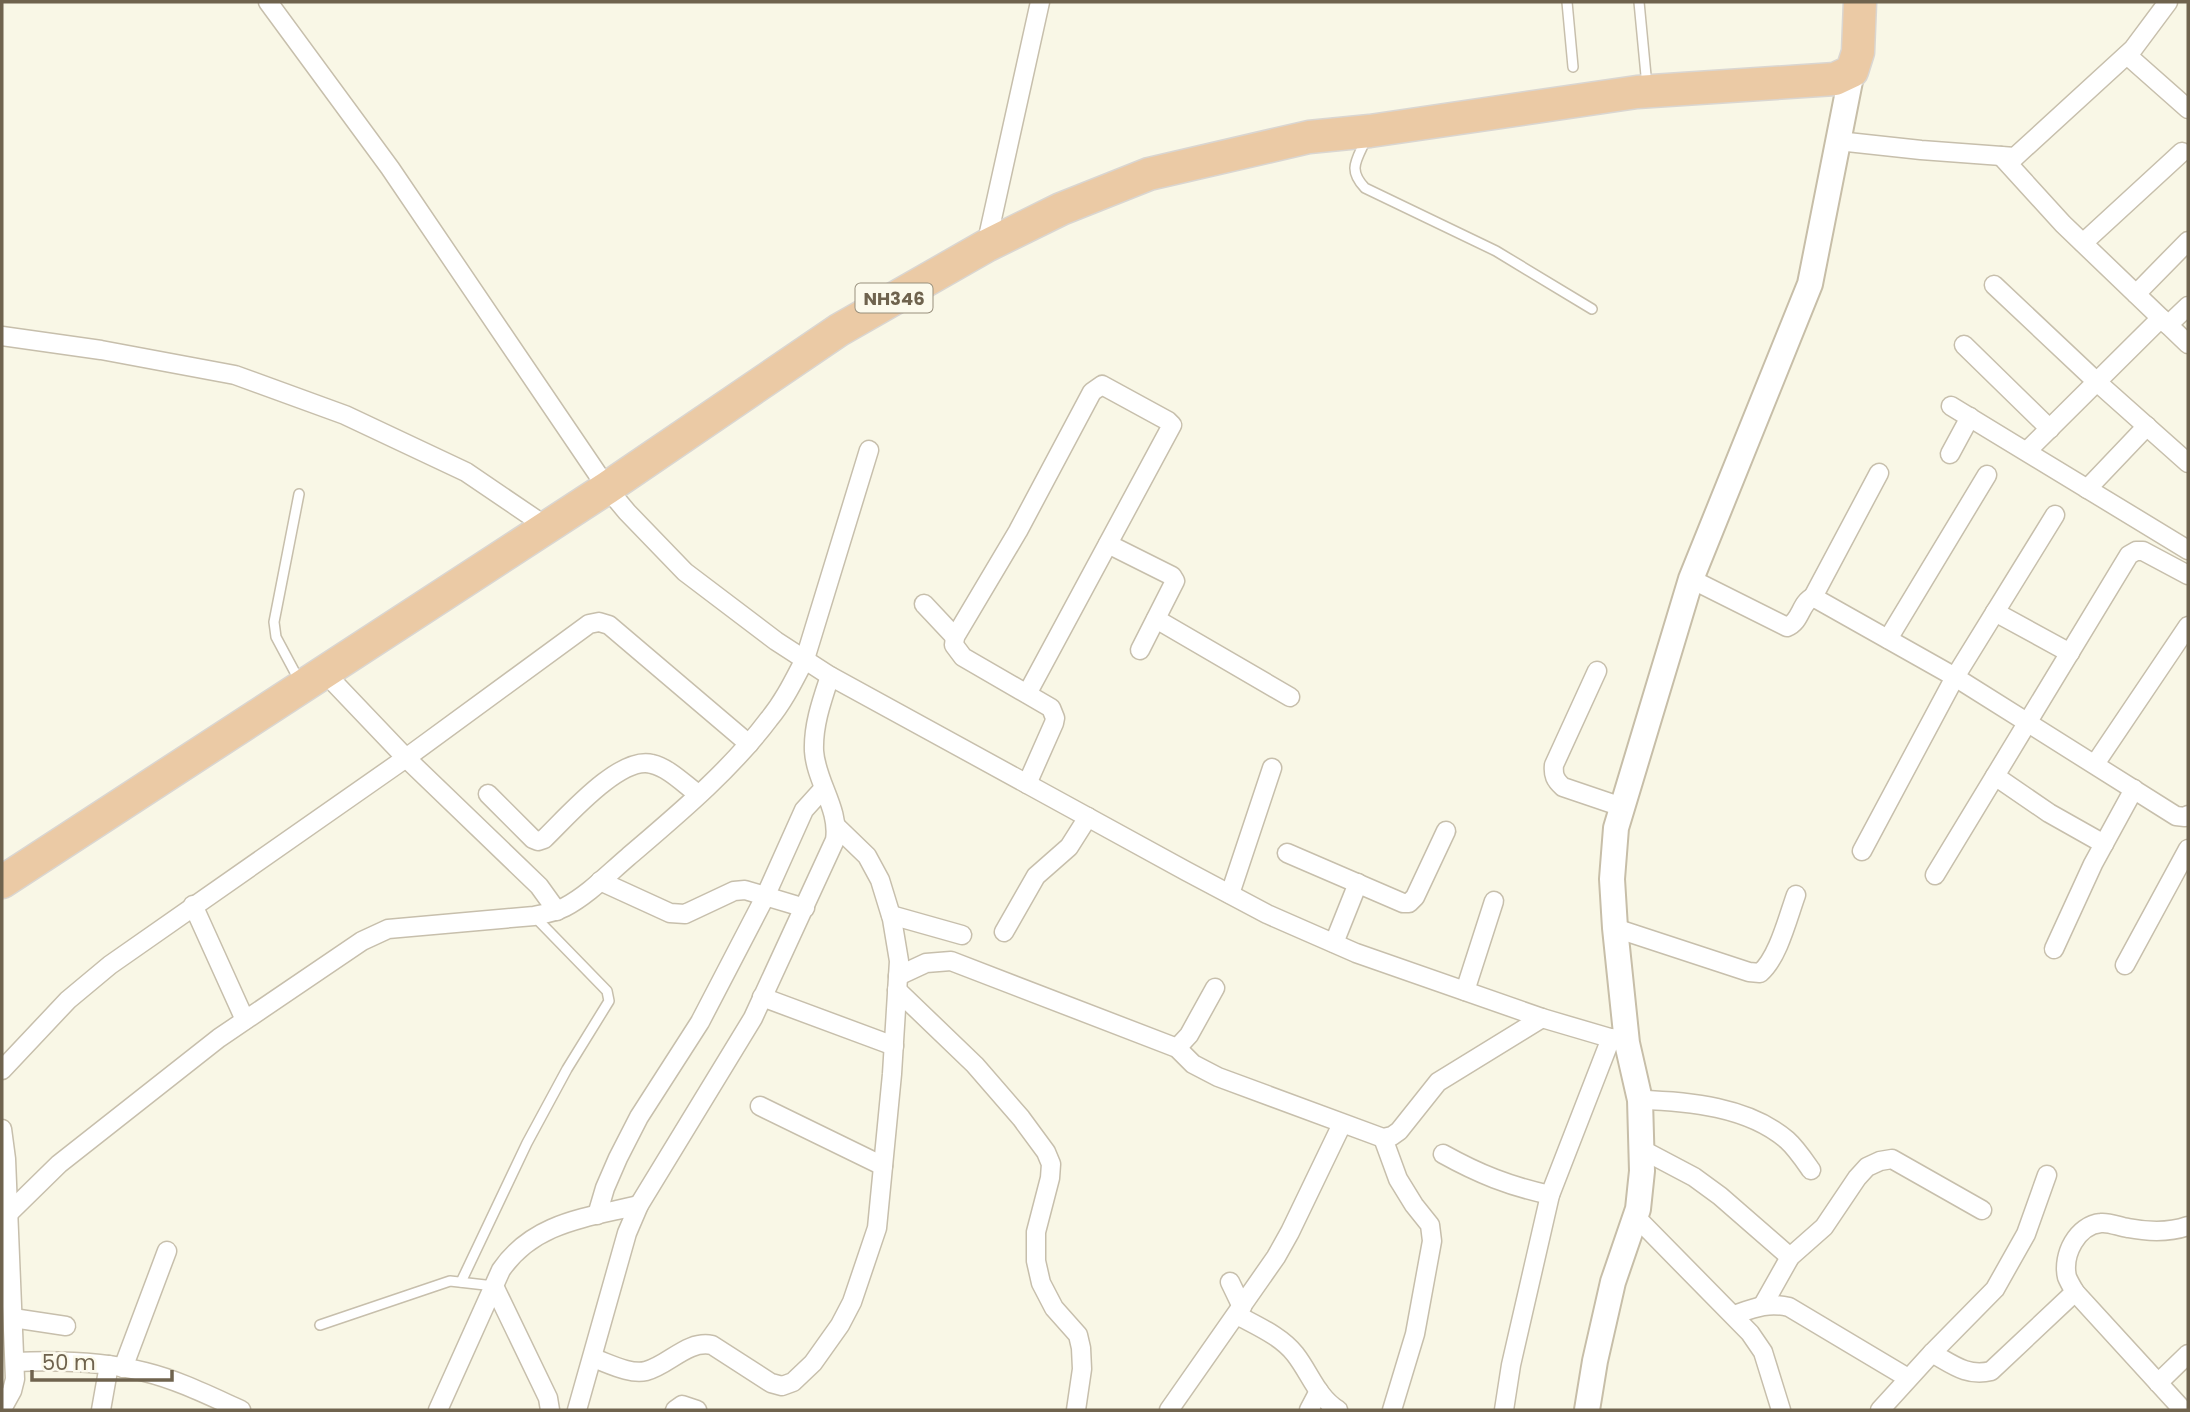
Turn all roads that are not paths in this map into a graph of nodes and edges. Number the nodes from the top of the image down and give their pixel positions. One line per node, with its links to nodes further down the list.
1 (268, 2): 38 (street)
2 (1039, 2): 18 (street)
3 (1567, 2): 8 (lane)
4 (1639, 2): 10 (lane)
5 (1860, 2): 9 (highway)
6 (2168, 2): 7 (street)
7 (2127, 55): 11 (street); 15 (street)
8 (1573, 67)
9 (1852, 71): 10 (highway, NH346); 13 (main road)
10 (1647, 91): 12 (highway, NH346)
11 (2188, 109)
12 (1370, 131): 18 (highway, NH346); 22 (lane)
13 (1838, 141): 15 (street); 46 (main road)
14 (2182, 152): 17 (street)
15 (2001, 156): 17 (street)
16 (2188, 241): 20 (street)
17 (2083, 243): 20 (street)
18 (986, 246): 38 (highway, NH346)
19 (1994, 285): 27 (street)
20 (2136, 294): 23 (street)
21 (2188, 306): 23 (street)
22 (1592, 309)
23 (2165, 321): 25 (street); 27 (street)
24 (2, 336): 42 (street)
25 (2188, 344)
26 (1964, 345): 31 (street)
27 (2097, 382): 30 (street); 31 (street)
28 (1951, 406): 29 (street)
29 (1970, 417): 33 (street); 34 (street)
30 (2147, 426): 35 (street); 39 (street)
31 (2050, 429): 33 (street)
32 (869, 450): 56 (street)
33 (2027, 451): 39 (street)
34 (1950, 454)
35 (2188, 463)
36 (1878, 473): 47 (street)
37 (1987, 475): 53 (street)
38 (607, 488): 42 (highway, NH346); 56 (street)
39 (2087, 489): 44 (street)
40 (299, 494): 60 (lane)
41 (2054, 515): 49 (street)
42 (547, 527): 60 (highway, NH346)
43 (1108, 544): 50 (street); 52 (street); 61 (street)
44 (2186, 545)
45 (2188, 575): 55 (street)
46 (1691, 579): 47 (street); 74 (main road)
47 (1813, 597): 53 (street)
48 (924, 604): 52 (street)
49 (1995, 612): 55 (street); 59 (street)
50 (1156, 619): 54 (street); 62 (street)
51 (2188, 626): 66 (street)
52 (955, 637): 61 (street)
53 (1888, 639): 59 (street)
54 (1140, 649)
55 (2070, 653): 63 (street)
56 (805, 659): 58 (street); 64 (street)
57 (1597, 671): 74 (street)
58 (830, 676): 69 (street); 70 (street)
59 (1955, 677): 63 (street); 81 (street)
60 (313, 679): 65 (street); 85 (highway, NH346)
61 (1027, 694): 69 (street)
62 (1290, 697)
63 (2029, 722): 66 (street); 68 (street)
64 (749, 744): 65 (street); 73 (street)
65 (406, 758): 91 (street); 93 (street)
66 (2095, 764): 71 (street)
67 (1272, 768): 87 (street)
68 (1995, 776): 79 (street); 83 (street)
69 (1027, 784): 76 (street)
70 (823, 789): 77 (street); 89 (street)
71 (2134, 789): 75 (street); 79 (street)
72 (488, 794): 73 (street)
73 (698, 794): 84 (street)
74 (1622, 807): 96 (main road)
75 (2188, 815)
76 (1088, 817): 87 (street); 97 (street)
77 (837, 827): 92 (street); 94 (street)
78 (1446, 831): 86 (street)
79 (2104, 844): 100 (street)
80 (2188, 849): 101 (street)
81 (1862, 851)
82 (1287, 853): 86 (street)
83 (1935, 875)
84 (600, 881): 89 (street); 93 (street)
85 (2, 882)
86 (1358, 883): 99 (street)
87 (1230, 894): 99 (street)
88 (1797, 895): 96 (street)
89 (765, 897): 92 (street); 125 (street)
90 (1494, 901): 104 (street)
91 (193, 905): 107 (street); 111 (street)
92 (804, 908): 105 (street)
93 (557, 911): 95 (street)
94 (891, 915): 98 (street); 102 (street)
95 (534, 916): 107 (street); 131 (lane)
96 (1615, 928): 108 (main road)
97 (1004, 932)
98 (962, 935)
99 (1334, 943): 104 (street)
100 (2054, 949)
101 (2125, 965)
102 (898, 983): 109 (street); 110 (street); 157 (street)
103 (1215, 988): 110 (street)
104 (1465, 991): 106 (street)
105 (762, 997): 109 (street); 123 (street)
106 (1542, 1018): 108 (street); 116 (street)
107 (245, 1020): 127 (street)
108 (1619, 1040): 112 (main road); 122 (street)
109 (894, 1046): 119 (street)
110 (1177, 1048): 114 (street)
111 (2, 1070)
112 (1640, 1100): 117 (main road); 120 (street)
113 (760, 1106): 119 (street)
114 (1342, 1124): 116 (street); 136 (street)
115 (2, 1129): 127 (street)
116 (1383, 1138): 161 (street)
117 (1641, 1149): 126 (main road); 130 (street)
118 (1443, 1154): 122 (street)
119 (883, 1166): 143 (street)
120 (1811, 1170)
121 (2047, 1175): 141 (street)
122 (1550, 1195): 162 (street)
123 (639, 1205): 125 (street); 143 (street)
124 (1982, 1210): 130 (street)
125 (597, 1215): 133 (street)
126 (1635, 1216): 137 (street); 163 (main road)
127 (6, 1222): 138 (street)
128 (2188, 1226): 134 (street)
129 (167, 1251): 145 (street)
130 (1790, 1257): 135 (street)
131 (461, 1282): 133 (lane); 139 (lane)
132 (1230, 1282): 136 (street)
133 (494, 1286): 152 (street); 153 (street)
134 (2075, 1292): 141 (street); 147 (street)
135 (1763, 1305): 137 (street); 146 (street)
136 (1240, 1311): 148 (street); 158 (street)
137 (1734, 1315): 164 (street)
138 (13, 1318): 140 (street); 144 (street)
139 (320, 1325)
140 (66, 1326)
141 (1931, 1353): 146 (street)
142 (2188, 1354): 147 (street)
143 (593, 1358): 154 (street)
144 (15, 1362): 145 (street); 149 (street)
145 (116, 1367): 150 (street); 151 (street)
146 (1908, 1378): 165 (street)
147 (2158, 1383): 166 (street)
148 (1319, 1391): 159 (street); 160 (street)
149 (2, 1409)
150 (101, 1410)
151 (241, 1410)
152 (438, 1410)
153 (550, 1410)
154 (577, 1410)
155 (675, 1410): 156 (street)
156 (697, 1410)
157 (1076, 1410)
158 (1169, 1410)
159 (1309, 1410)
160 (1338, 1410)
161 (1392, 1410)
162 (1504, 1410)
163 (1587, 1410)
164 (1781, 1410)
165 (1880, 1410)
166 (2183, 1410)

